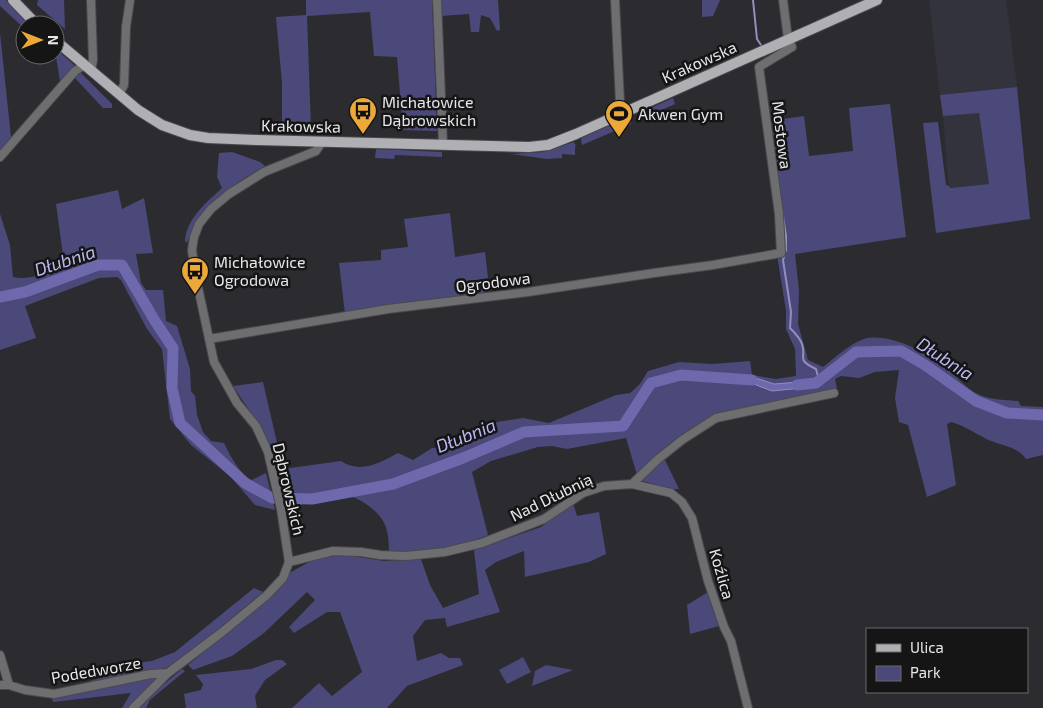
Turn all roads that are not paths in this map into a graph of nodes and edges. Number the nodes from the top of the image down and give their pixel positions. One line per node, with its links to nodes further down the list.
1 (13, 0): 8 (main road)
2 (91, 0): 11 (street)
3 (130, 0): 12 (street)
4 (437, 0): 15 (street)
5 (615, 0): 13 (street)
6 (783, 0): 9 (street)
7 (876, 0): 9 (main road, Krakowska)
8 (28, 15)
9 (788, 39): 13 (main road, Krakowska); 17 (street, Mostowa)
10 (65, 49): 11 (main road, Krakowska)
11 (87, 68): 12 (main road, Krakowska); 16 (street)
12 (119, 94): 14 (main road, Krakowska)
13 (623, 113): 15 (main road, Krakowska)
14 (322, 142): 15 (main road, Krakowska); 18 (street, Dąbrowskich)
15 (443, 145)
16 (0, 158)
17 (781, 253): 18 (street, Ogrodowa)
18 (209, 338): 21 (street, Dąbrowskich)
19 (834, 393): 20 (street)
20 (632, 484): 21 (street, Nad Dłubnią); 27 (street, Koźlica)
21 (289, 562): 23 (street)
22 (0, 655): 25 (street)
23 (168, 673): 25 (street, Podedworze); 26 (street)
24 (0, 685): 25 (street, Podedworze)
25 (10, 685)
26 (133, 708)
27 (748, 708)

